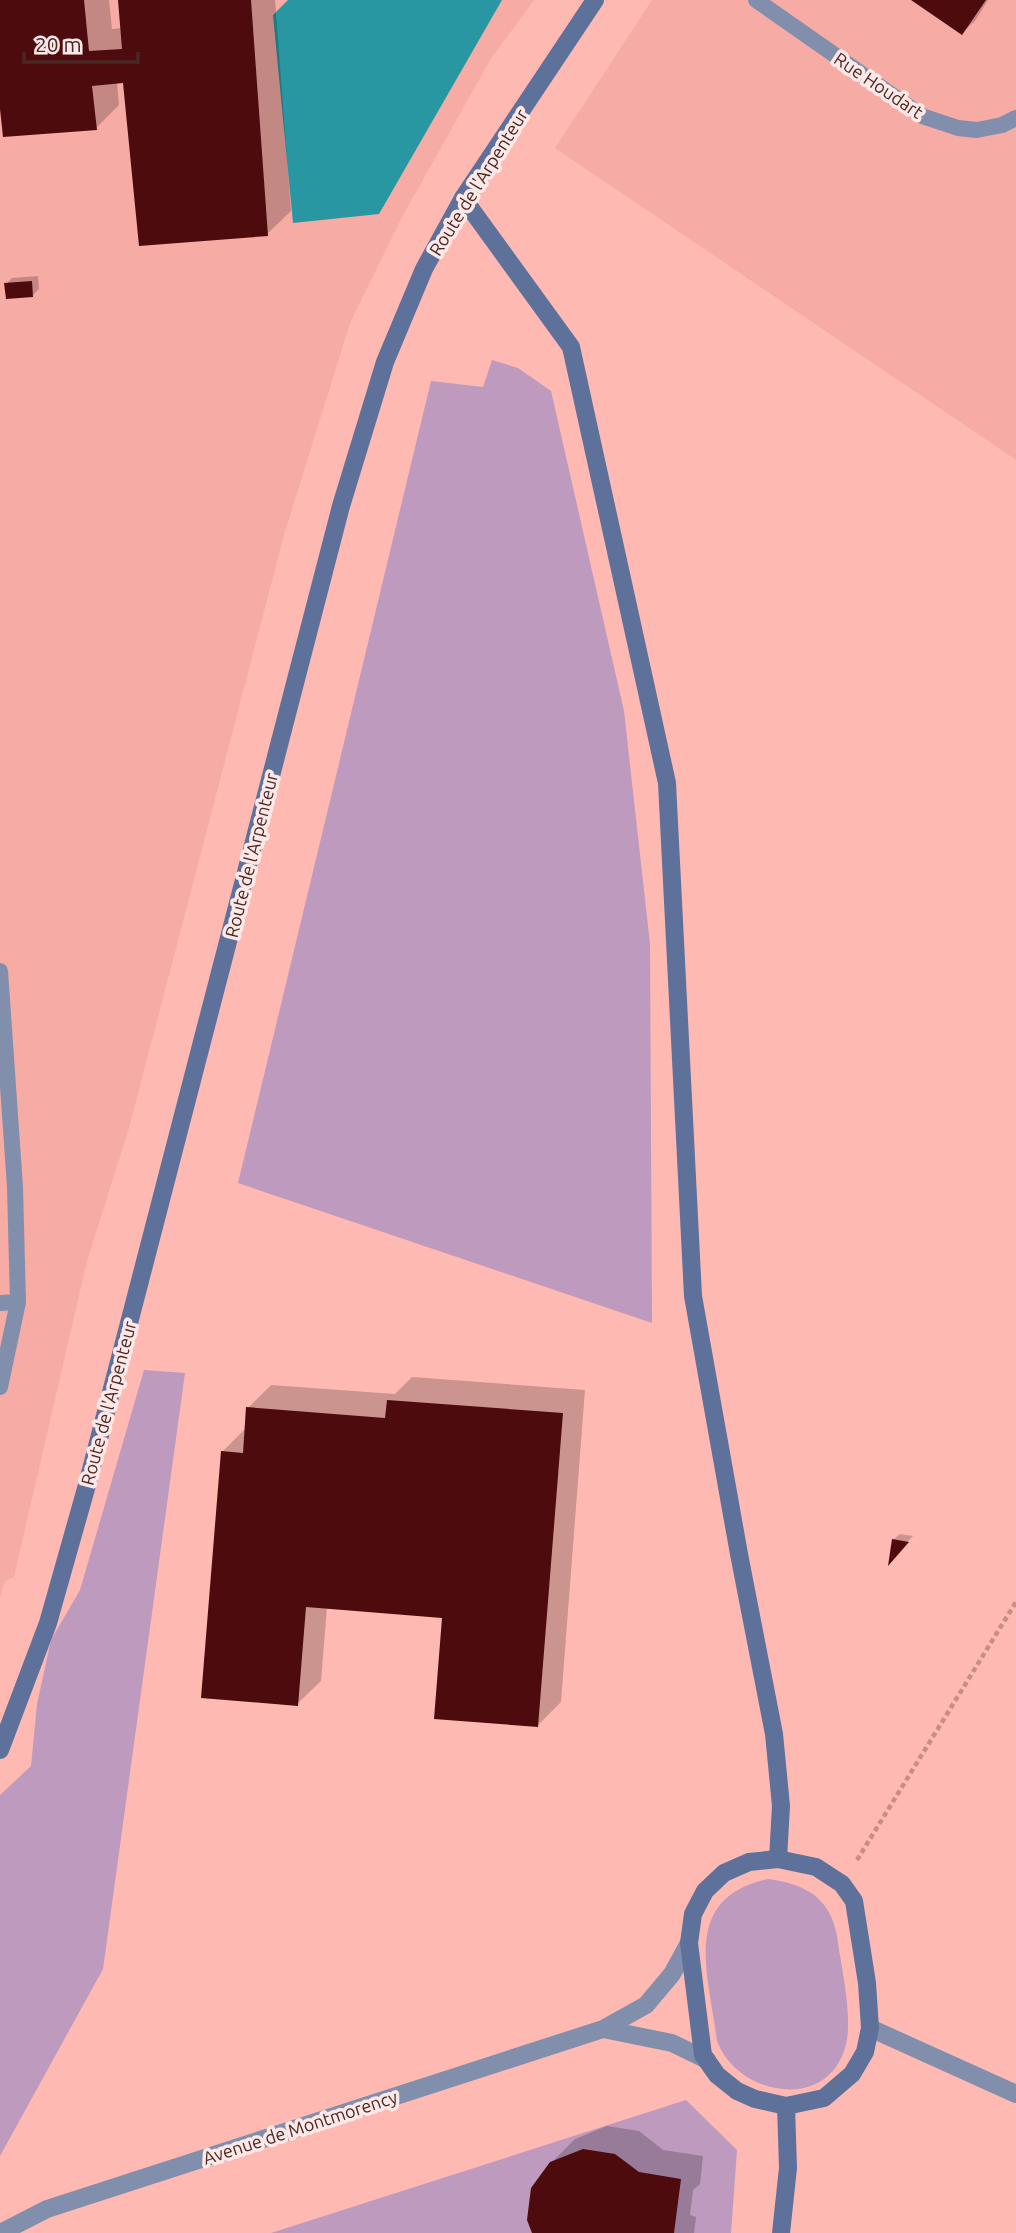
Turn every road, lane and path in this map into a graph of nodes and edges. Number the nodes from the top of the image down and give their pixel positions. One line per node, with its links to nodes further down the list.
1 (595, 0): 4 (street, Route de l'Arpenteur)
2 (755, 0): 3 (lane, Rue Houdart)
3 (1016, 118)
4 (463, 198): 10 (street, Route de l'Arpenteur); 11 (street)
5 (0, 971): 6 (lane)
6 (18, 1302): 7 (lane); 8 (lane)
7 (0, 1303)
8 (0, 1387)
9 (1016, 1602): 12 (path)
10 (0, 1750)
11 (778, 1859): 12 (street); 13 (street)
12 (842, 1884): 14 (street)
13 (689, 1943): 15 (street, Avenue de Montmorency); 16 (street)
14 (870, 2028): 17 (street); 18 (street)
15 (603, 2029): 16 (street, Avenue de Montmorency); 19 (street, Avenue de Montmorency)
16 (707, 2060): 18 (street)
17 (1016, 2094)
18 (786, 2106): 20 (street)
19 (0, 2233)
20 (781, 2233)

